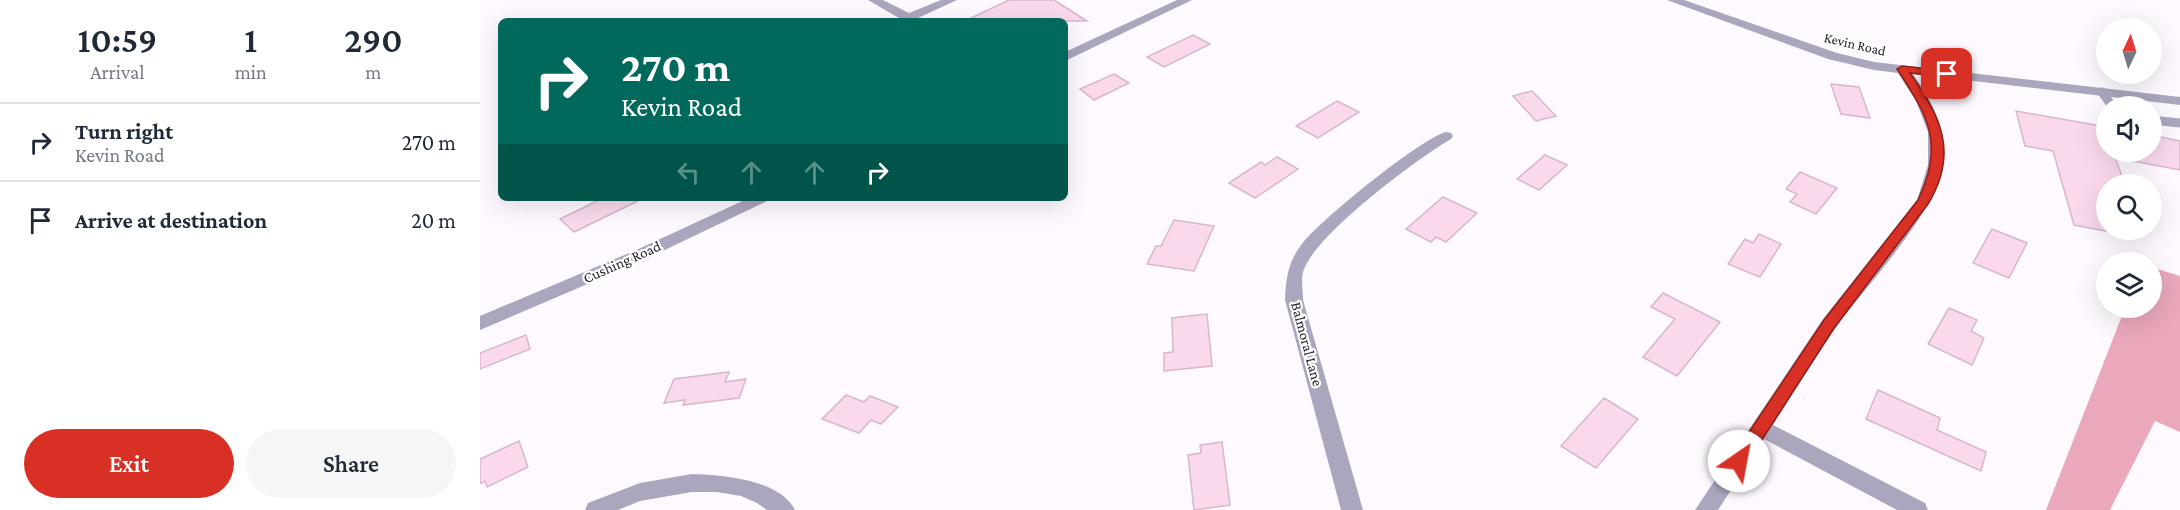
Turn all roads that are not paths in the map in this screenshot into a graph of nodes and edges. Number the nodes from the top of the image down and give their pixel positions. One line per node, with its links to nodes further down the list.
1 (874, 0): 5 (street)
2 (951, 0): 6 (street)
3 (1186, 0): 7 (street)
4 (1673, 0): 8 (street, Kevin Road)
5 (907, 18)
6 (915, 18)
7 (1068, 56)
8 (1902, 69): 9 (street, Kevin Road); 17 (street)
9 (2102, 92): 10 (lane); 11 (street, Kevin Road)
10 (2105, 96)
11 (2180, 100)
12 (2162, 121): 13 (lane)
13 (2180, 123)
14 (1446, 136): 20 (street, Balmoral Lane)
15 (756, 201): 16 (street, Cushing Road)
16 (480, 322)
17 (1760, 428): 21 (street); 22 (street)
18 (596, 510): 19 (street)
19 (784, 510)
20 (1352, 510)
21 (1706, 510)
22 (1917, 510)

